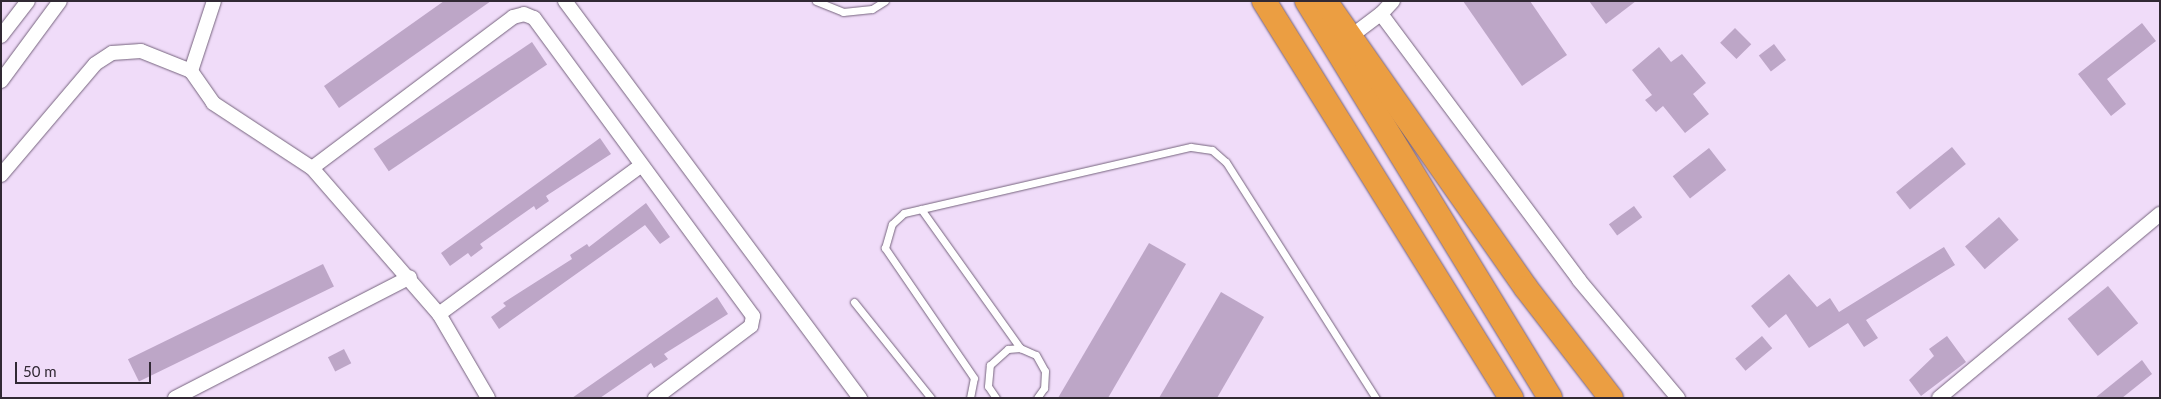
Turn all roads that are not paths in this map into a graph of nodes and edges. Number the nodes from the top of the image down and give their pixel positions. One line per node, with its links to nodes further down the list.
1 (28, 1): 12 (street)
2 (60, 1): 15 (street)
3 (214, 1): 14 (street)
4 (565, 1): 30 (street)
5 (816, 1): 6 (lane)
6 (885, 1)
7 (1264, 1): 36 (highway)
8 (1306, 1): 37 (highway)
9 (1325, 1): 13 (highway)
10 (1393, 1): 11 (street)
11 (1381, 14): 13 (street); 39 (street)
12 (1, 36)
13 (1350, 37): 38 (highway)
14 (191, 70): 17 (street); 18 (street)
15 (1, 82)
16 (639, 167): 17 (street); 23 (street); 29 (street)
17 (312, 168): 21 (street)
18 (1, 174)
19 (921, 209): 24 (lane); 26 (lane); 35 (lane)
20 (2160, 214): 40 (street)
21 (410, 277): 23 (street); 27 (street)
22 (854, 302): 31 (lane)
23 (439, 314): 28 (street)
24 (1020, 348): 25 (lane); 34 (lane)
25 (987, 377): 26 (lane); 33 (lane)
26 (974, 378): 32 (lane)
27 (176, 398)
28 (488, 398)
29 (655, 398)
30 (860, 398)
31 (931, 398)
32 (970, 398)
33 (996, 398)
34 (1037, 398)
35 (1376, 398)
36 (1512, 398)
37 (1550, 398)
38 (1611, 398)
39 (1678, 398)
40 (1939, 398)

